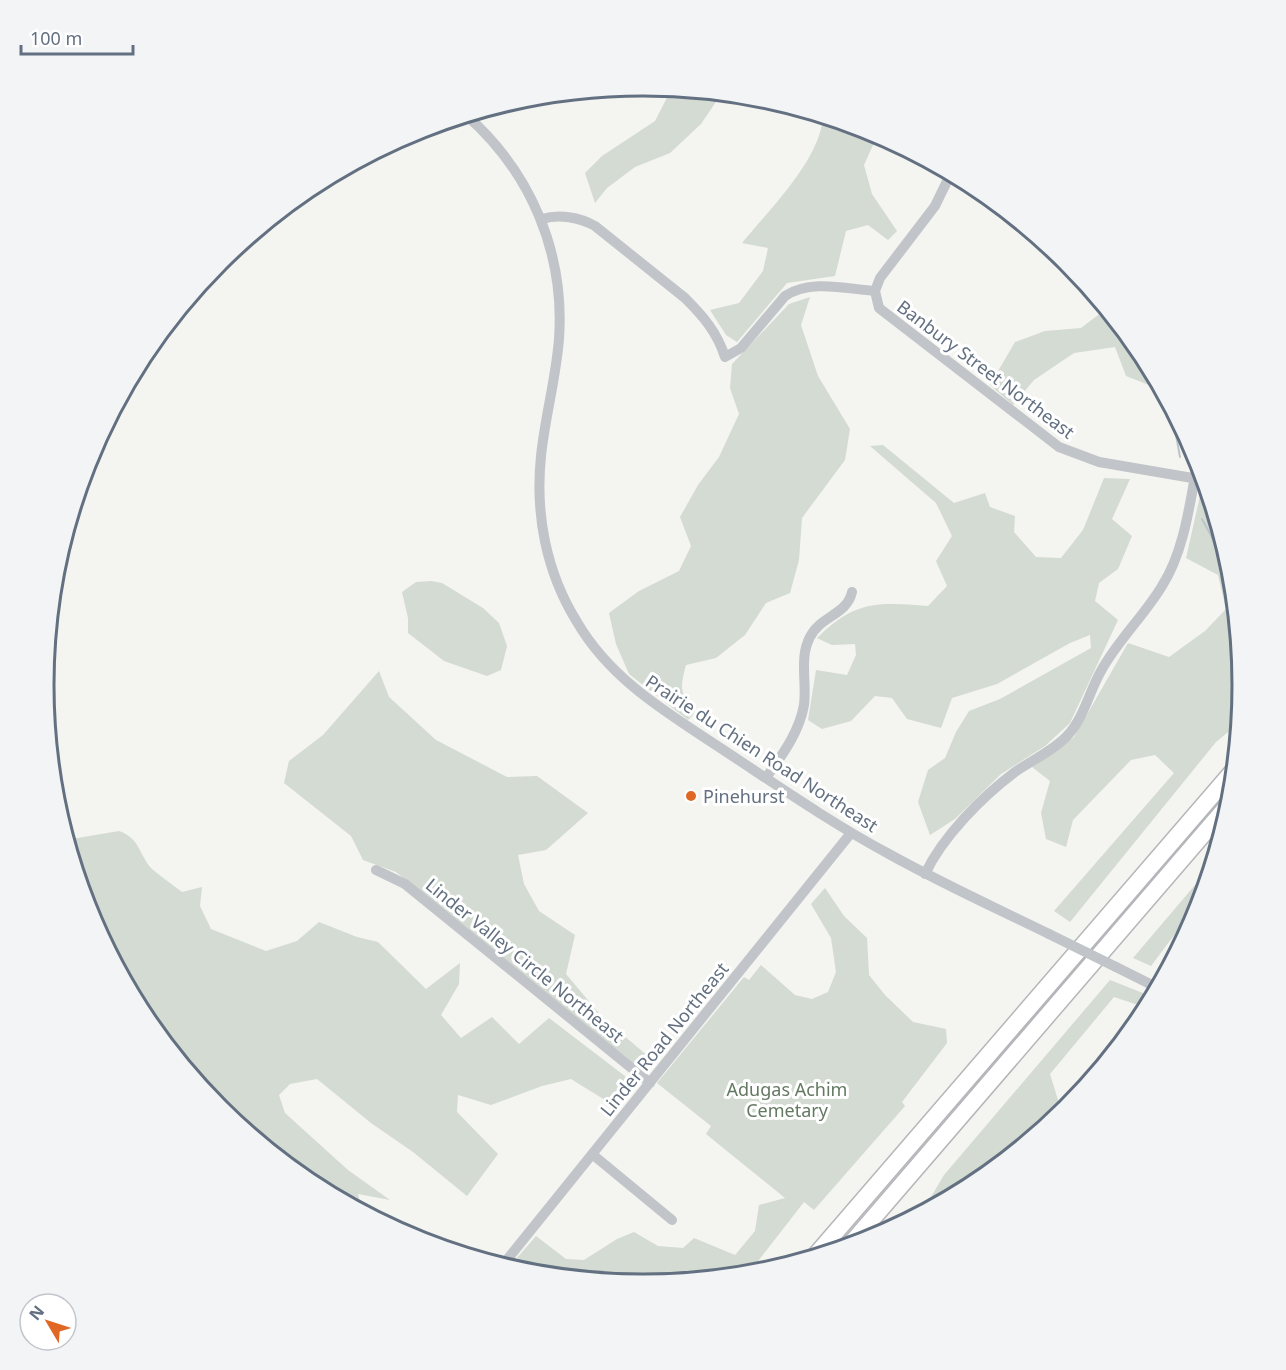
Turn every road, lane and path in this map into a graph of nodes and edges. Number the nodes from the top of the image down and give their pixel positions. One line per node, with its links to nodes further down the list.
1 (473, 121): 3 (street, Prairie du Chien Road Northeast)
2 (949, 182): 4 (street)
3 (542, 219): 4 (street); 8 (street, Prairie du Chien Road Northeast)
4 (875, 291): 5 (street, Banbury Street Northeast)
5 (1194, 478)
6 (1197, 486): 13 (street)
7 (852, 592): 8 (street)
8 (766, 778): 11 (street, Prairie du Chien Road Northeast)
9 (1224, 782): 19 (highway)
10 (1216, 819): 18 (highway)
11 (852, 833): 13 (street, Prairie du Chien Road Northeast); 15 (street, Linder Road Northeast)
12 (376, 870): 15 (street, Linder Valley Circle Northeast)
13 (925, 874): 14 (street, Prairie du Chien Road Northeast, bridge)
14 (1150, 984)
15 (650, 1083): 16 (street, Linder Road Northeast)
16 (592, 1154): 17 (street); 20 (street, Linder Road Northeast)
17 (672, 1220)
18 (861, 1232)
19 (824, 1245)
20 (508, 1258)

